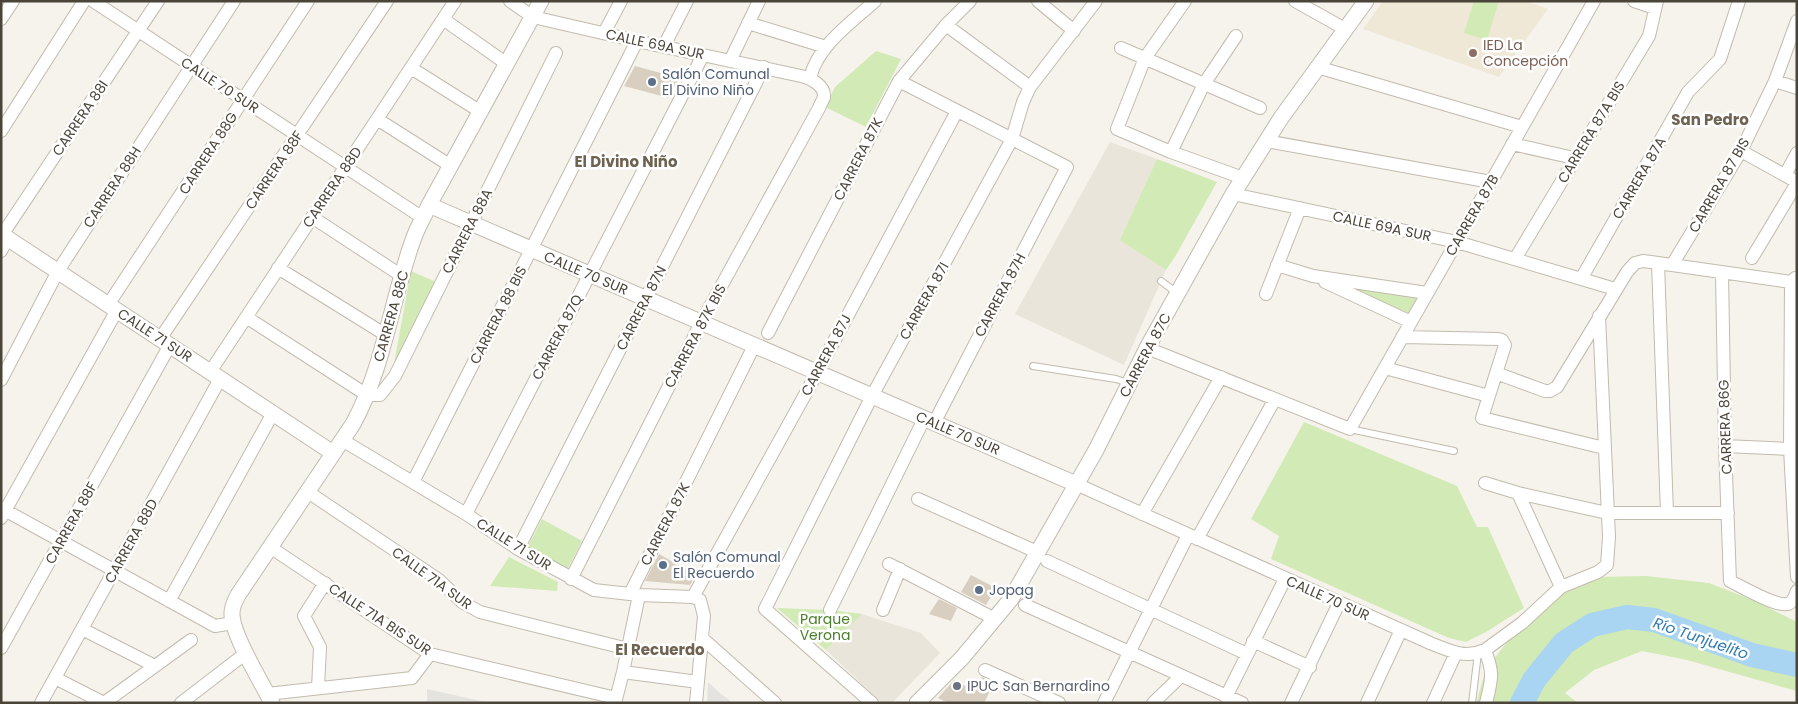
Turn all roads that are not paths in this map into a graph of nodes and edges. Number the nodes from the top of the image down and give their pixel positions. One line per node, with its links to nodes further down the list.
1 (13, 1): 25 (street)
2 (84, 1): 61 (street)
3 (93, 1): 32 (street, CALLE 70 SUR)
4 (158, 1): 32 (street, CARRERA 88I)
5 (234, 1): 45 (street, CARRERA 88H)
6 (308, 1): 55 (street, CARRERA 88G)
7 (387, 1): 62 (street, CARRERA 88F)
8 (455, 1): 27 (street, CARRERA 88D)
9 (510, 1): 26 (street, CALLE 69A SUR)
10 (542, 1): 26 (street, CARRERA 88C)
11 (621, 1): 34 (street)
12 (687, 1): 37 (street)
13 (759, 1): 29 (street)
14 (875, 1): 38 (street)
15 (970, 1): 30 (street, CARRERA 87K)
16 (1038, 1): 33 (street)
17 (1096, 1): 33 (street, CARRERA 87I)
18 (1185, 1): 42 (street)
19 (1295, 1): 31 (street)
20 (1366, 1): 31 (street, CARRERA 87C)
21 (1594, 1): 60 (street, CARRERA 87B)
22 (1634, 1): 24 (street)
23 (1739, 1): 95 (street, CARRERA 87A)
24 (1656, 5): 69 (street, CARRERA 87A BIS)
25 (2, 16)
26 (533, 17): 34 (street, CALLE 69A SUR); 44 (street, CARRERA 88C)
27 (443, 20): 44 (street); 47 (street, CARRERA 88D)
28 (1797, 21): 51 (street, CARRERA 87 BIS)
29 (748, 23): 38 (street); 43 (street)
30 (946, 25): 50 (street, CARRERA 87K); 53 (street)
31 (1345, 29): 46 (street, CARRERA 87C)
32 (138, 31): 45 (street, CALLE 70 SUR); 81 (street, CARRERA 88I)
33 (1074, 31): 53 (street, CARRERA 87I)
34 (604, 33): 36 (street, CALLE 69A SUR)
35 (1236, 36): 52 (street)
36 (637, 41): 37 (street, CALLE 69A SUR); 83 (street, CARRERA 88 BIS)
37 (664, 46): 41 (street, CALLE 69A SUR)
38 (826, 47): 49 (street)
39 (1121, 48): 42 (street)
40 (556, 53): 80 (street, CARRERA 88A)
41 (703, 55): 43 (street, CALLE 69A SUR); 92 (street, CARRERA 87Q)
42 (1146, 58): 52 (street); 67 (street)
43 (730, 61): 48 (street, CALLE 69A SUR)
44 (508, 64): 58 (street, CARRERA 88C)
45 (191, 66): 55 (street, CALLE 70 SUR); 90 (street, CARRERA 88H)
46 (1317, 67): 60 (street); 64 (street, CARRERA 87C)
47 (411, 68): 58 (street); 59 (street, CARRERA 88D)
48 (764, 68): 49 (street, CALLE 69A SUR); 102 (street, CARRERA 87N)
49 (810, 78): 107 (street, CARRERA 87K BIS)
50 (899, 81): 57 (street); 108 (street, CARRERA 87K)
51 (1776, 81): 54 (street); 66 (street, CARRERA 87 BIS)
52 (1204, 84): 56 (street); 67 (street)
53 (1030, 87): 63 (street, CARRERA 87I)
54 (1797, 88)
55 (243, 100): 62 (street, CALLE 70 SUR); 103 (street, CARRERA 88G)
56 (1260, 108)
57 (957, 111): 63 (street); 116 (street, CARRERA 87J)
58 (481, 112): 70 (street, CARRERA 88C)
59 (377, 120): 70 (street); 71 (street, CARRERA 88D)
60 (1522, 127): 65 (street, CARRERA 87B)
61 (1, 131)
62 (297, 135): 71 (street, CALLE 70 SUR); 111 (street, CARRERA 88F)
63 (1012, 139): 123 (street, CARRERA 87I); 127 (street, CARRERA 87H)
64 (1266, 141): 73 (street, CARRERA 87C); 74 (street)
65 (1512, 144): 69 (street); 74 (street, CARRERA 87B)
66 (1741, 151): 72 (street); 88 (street, CARRERA 87 BIS)
67 (1171, 152): 73 (street)
68 (1797, 153): 72 (street)
69 (1574, 158): 85 (street, CARRERA 87A BIS)
70 (451, 166): 78 (street, CARRERA 88C)
71 (346, 167): 78 (street, CALLE 70 SUR); 79 (street, CARRERA 88D)
72 (1785, 175): 75 (street)
73 (1243, 178): 76 (street, CARRERA 87C)
74 (1491, 182): 82 (street, CARRERA 87B)
75 (1797, 182): 84 (street)
76 (1233, 194): 77 (street, CALLE 69A SUR); 99 (street, CARRERA 87C)
77 (1300, 208): 82 (street, CALLE 69A SUR); 87 (street)
78 (426, 212): 80 (street, CALLE 70 SUR); 93 (street, CARRERA 88C)
79 (312, 217): 89 (street, CARRERA 88D); 93 (street)
80 (471, 223): 83 (street, CALLE 70 SUR); 122 (street, CARRERA 88A)
81 (3, 239): 90 (street, CALLE 71 SUR)
82 (1457, 242): 85 (street, CALLE 69A SUR); 100 (street, CARRERA 87B)
83 (531, 249): 92 (street, CALLE 70 SUR); 135 (street, CARRERA 88 BIS)
84 (1752, 258)
85 (1515, 259): 95 (street, CALLE 69A SUR)
86 (1658, 263): 88 (street); 98 (street); 143 (street)
87 (1277, 265): 94 (street); 101 (street)
88 (1672, 265): 91 (street)
89 (278, 268): 105 (street, CARRERA 88D); 109 (street)
90 (58, 271): 103 (street, CALLE 71 SUR); 120 (street, CARRERA 88H)
91 (1722, 273): 96 (street); 130 (street, CARRERA 86G)
92 (589, 275): 102 (street, CALLE 70 SUR); 146 (street, CARRERA 87Q)
93 (402, 276): 109 (street, CARRERA 88C)
94 (1313, 276): 100 (street); 106 (street)
95 (1581, 279): 98 (street, CALLE 69A SUR)
96 (1795, 281): 132 (street)
97 (1161, 282): 99 (lane)
98 (1615, 289): 104 (street)
99 (1177, 293): 113 (street, CARRERA 87C)
100 (1428, 293): 106 (street, CARRERA 87B)
101 (1266, 294)
102 (646, 299): 107 (street, CALLE 70 SUR); 151 (street, CARRERA 87N)
103 (112, 308): 111 (street, CALLE 71 SUR); 141 (street, CARRERA 88G)
104 (1599, 316): 117 (street); 131 (street)
105 (246, 317): 118 (street, CARRERA 88D); 122 (street)
106 (1411, 322): 110 (street, CARRERA 87B)
107 (701, 323): 112 (street, CALLE 70 SUR); 155 (street, CARRERA 87K BIS)
108 (768, 333)
109 (386, 335): 122 (street, CARRERA 88C)
110 (1402, 337): 115 (street, CARRERA 87B); 117 (street)
111 (165, 342): 118 (street, CALLE 71 SUR); 149 (street, CARRERA 88F)
112 (754, 346): 116 (street, CALLE 70 SUR); 160 (street, CARRERA 87K)
113 (1147, 348): 119 (street); 121 (street, CARRERA 87C)
114 (1033, 366): 121 (lane)
115 (1385, 368): 124 (street); 128 (street, CARRERA 87B)
116 (817, 373): 123 (street, CALLE 70 SUR); 161 (street, CARRERA 87J)
117 (1496, 373): 124 (street)
118 (215, 375): 126 (street, CALLE 71 SUR); 153 (street, CARRERA 88D)
119 (1221, 377): 125 (street); 147 (street)
120 (1, 380)
121 (1130, 383): 137 (street, CARRERA 87C)
122 (367, 395): 129 (street, CARRERA 88C)
123 (872, 396): 127 (street, CALLE 70 SUR); 199 (street, CARRERA 87I)
124 (1489, 396): 131 (street)
125 (1275, 399): 128 (street); 148 (street)
126 (273, 413): 134 (street, CALLE 71 SUR); 162 (street)
127 (929, 421): 137 (street, CALLE 70 SUR); 166 (street, CARRERA 87H)
128 (1350, 429): 133 (lane)
129 (342, 440): 134 (street, CARRERA 88C); 135 (street, CALLE 71 SUR)
130 (1725, 446): 132 (street); 144 (street, CARRERA 86G)
131 (1604, 448): 142 (street)
132 (1793, 450): 145 (street)
133 (1454, 451)
134 (333, 453): 138 (street, CARRERA 88C)
135 (413, 482): 146 (street, CALLE 71 SUR)
136 (1485, 483): 139 (street)
137 (1076, 484): 147 (street, CALLE 70 SUR); 152 (street, CARRERA 87C)
138 (308, 492): 150 (street, CARRERA 88C); 176 (street, CALLE 71A SUR)
139 (1518, 494): 142 (street); 158 (street)
140 (918, 498): 152 (street)
141 (3, 512): 149 (street)
142 (1607, 513): 143 (street); 158 (street)
143 (1667, 513): 144 (street)
144 (1728, 513): 159 (street, CARRERA 86G)
145 (1795, 513): 154 (street)
146 (466, 514): 151 (street, CALLE 71 SUR)
147 (1142, 514): 148 (street, CALLE 70 SUR)
148 (1192, 537): 156 (street, CALLE 70 SUR); 165 (street)
149 (61, 541): 153 (street); 175 (street, CARRERA 88F)
150 (270, 547): 157 (street, CALLE 71A BIS SUR); 169 (street, CARRERA 88C)
151 (518, 549): 155 (street, CALLE 71 SUR)
152 (1042, 557): 165 (street); 168 (street, CARRERA 87C)
153 (114, 570): 162 (street); 170 (street, CARRERA 88D)
154 (1797, 576)
155 (571, 579): 160 (street, CALLE 71 SUR)
156 (1285, 579): 163 (street, CALLE 70 SUR); 174 (street)
157 (325, 583): 181 (street, CALLE 71A BIS SUR); 190 (street)
158 (1561, 587): 177 (street)
159 (1797, 591)
160 (634, 595): 161 (street, CALLE 71 SUR); 176 (street, CARRERA 87K)
161 (697, 599): 172 (street)
162 (168, 601): 169 (street)
163 (1339, 603): 171 (street, CALLE 70 SUR); 184 (street)
164 (1025, 606): 179 (street)
165 (1150, 609): 179 (street); 182 (street)
166 (830, 610)
167 (883, 610): 168 (street)
168 (995, 619): 200 (street, CARRERA 87C)
169 (233, 623): 178 (street)
170 (82, 629): 183 (street); 188 (street, CARRERA 88D)
171 (1401, 630): 180 (street, CALLE 70 SUR); 206 (street)
172 (702, 638): 189 (street); 198 (street)
173 (191, 640): 183 (street)
174 (1253, 641): 182 (street); 184 (street)
175 (1, 648)
176 (628, 649): 186 (street, CARRERA 87K)
177 (1481, 652): 180 (street, CALLE 70 SUR); 208 (lane); 209 (street)
178 (246, 653): 192 (street); 196 (street)
179 (1129, 653): 187 (street); 202 (street)
180 (1456, 653): 207 (street)
181 (430, 654): 190 (street); 193 (street, CALLE 71A BIS SUR)
182 (1247, 654): 191 (street)
183 (154, 666): 195 (street)
184 (1310, 667): 205 (street)
185 (985, 670): 201 (street)
186 (623, 672): 189 (street); 193 (street, CARRERA 87K)
187 (1181, 676): 191 (street); 203 (street)
188 (55, 678): 194 (street, CARRERA 88D); 195 (street)
189 (698, 682): 197 (street)
190 (318, 688): 192 (street)
191 (1226, 697): 204 (street)
192 (269, 699)
193 (615, 701)
194 (41, 703)
195 (104, 703)
196 (181, 703)
197 (696, 703)
198 (775, 703)
199 (872, 703)
200 (917, 703)
201 (1059, 703)
202 (1104, 703)
203 (1153, 703)
204 (1242, 703)
205 (1291, 703)
206 (1368, 703)
207 (1433, 703)
208 (1472, 703)
209 (1486, 703)

